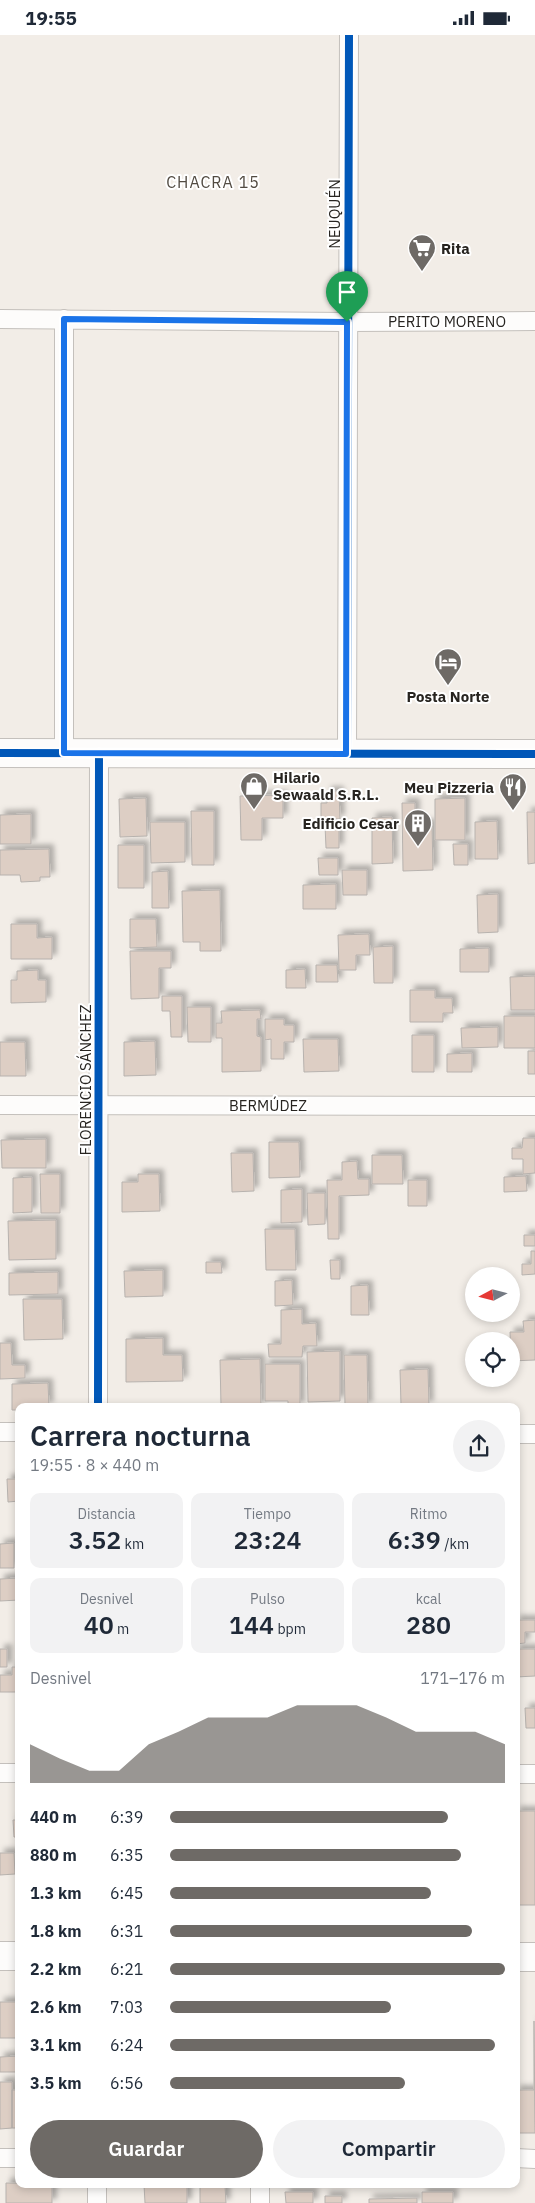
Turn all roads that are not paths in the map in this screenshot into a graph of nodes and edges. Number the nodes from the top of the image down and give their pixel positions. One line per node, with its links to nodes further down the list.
1 (349, 35): 5 (street, NEUQUÉN)
2 (0, 319): 3 (street, PERITO MORENO)
3 (64, 319): 5 (street, PERITO MORENO); 7 (street)
4 (535, 321): 5 (street, PERITO MORENO)
5 (347, 322): 9 (street, NEUQUÉN)
6 (0, 753): 7 (main road)
7 (64, 753): 8 (main road)
8 (99, 753): 9 (main road); 12 (street, FLORENCIO SÁNCHEZ)
9 (346, 754): 10 (main road)
10 (535, 754)
11 (0, 1105): 12 (street, BERMÚDEZ)
12 (98, 1105): 13 (street, BERMÚDEZ); 14 (street, FLORENCIO SÁNCHEZ)
13 (535, 1106)
14 (98, 1403)
15 (0, 1432): 16 (street)
16 (15, 1432)
17 (520, 1434): 18 (street)
18 (535, 1434)
19 (0, 1773): 20 (street)
20 (15, 1773)
21 (520, 1774): 22 (street)
22 (535, 1775)
23 (0, 1957): 24 (main road)
24 (15, 1957)
25 (520, 1957): 26 (main road)
26 (535, 1957)
27 (0, 2158): 28 (street)
28 (15, 2158)
29 (520, 2159): 30 (street)
30 (535, 2159)
31 (97, 2188): 33 (street)
32 (260, 2188): 34 (street)
33 (97, 2203)
34 (260, 2203)

